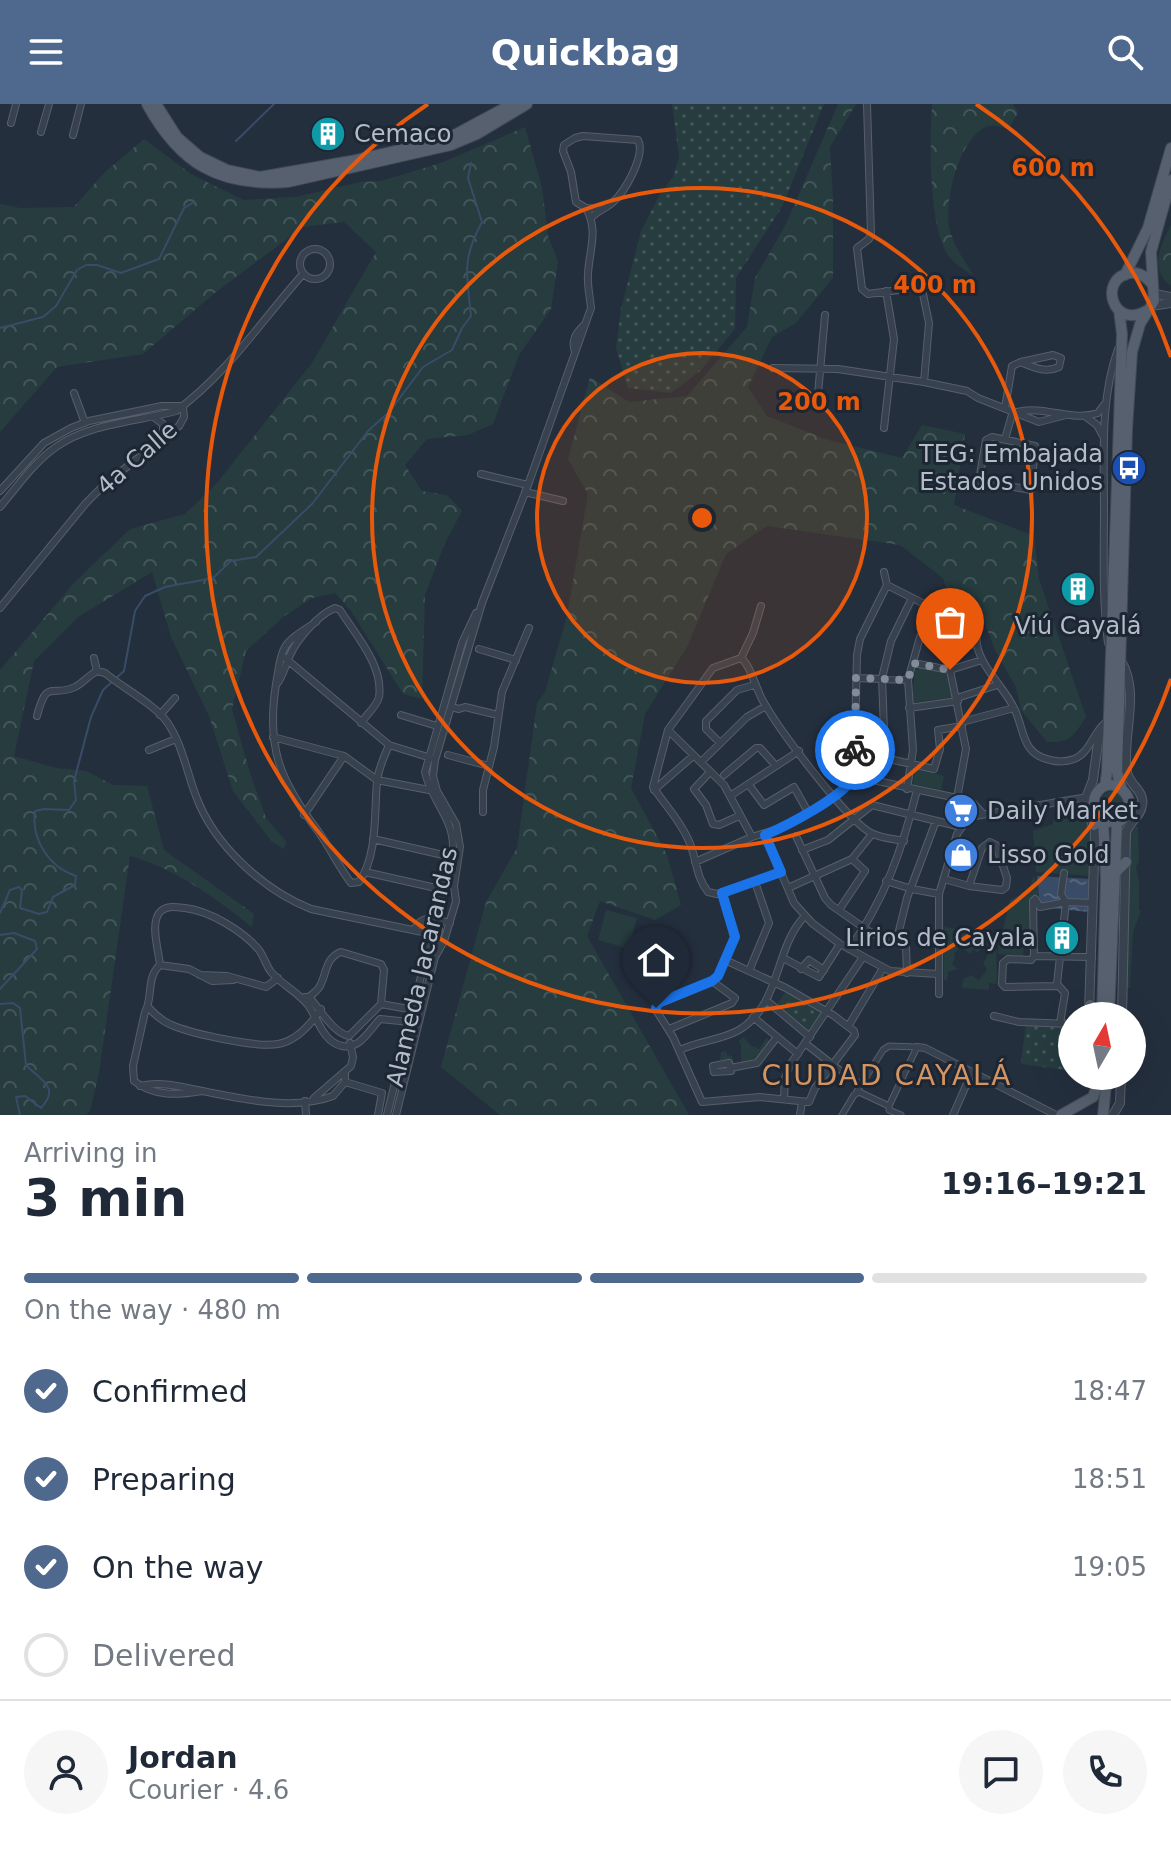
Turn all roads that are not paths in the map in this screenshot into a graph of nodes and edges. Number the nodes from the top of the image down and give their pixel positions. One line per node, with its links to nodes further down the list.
1 (16, 104): 9 (street)
2 (49, 104): 10 (street)
3 (81, 104): 11 (street)
4 (147, 104): 13 (main road)
5 (156, 104): 13 (main road)
6 (512, 104): 13 (main road)
7 (527, 104): 13 (main road)
8 (867, 104): 20 (street)
9 (11, 123)
10 (41, 132)
11 (73, 135)
12 (1171, 148): 19 (main road)
13 (214, 169)
14 (1171, 180): 21 (main road)
15 (586, 208): 16 (street); 16 (street); 17 (street)
16 (599, 209): 17 (street)
17 (591, 218): 45 (street)
18 (303, 274): 18 (street, 4a Calle); 34 (street, 4a Calle)
19 (1125, 275): 21 (main road); 23 (main road)
20 (886, 291): 29 (street); 30 (street)
21 (1151, 299): 22 (street); 23 (main road); 63 (main road)
22 (1171, 300)
23 (1119, 310): 25 (main road)
24 (825, 315): 28 (street)
25 (1122, 334): 33 (street); 69 (main road)
26 (1021, 362): 26 (street); 35 (street)
27 (773, 368): 28 (street)
28 (820, 369): 29 (street); 32 (street)
29 (888, 376): 30 (street); 40 (street)
30 (924, 382): 35 (street)
31 (74, 393): 39 (street)
32 (818, 394)
33 (1106, 402): 37 (street); 42 (street)
34 (183, 406): 38 (street); 39 (street); 41 (street, 4a Calle)
35 (1011, 410): 36 (street); 36 (street); 43 (street)
36 (1066, 415): 37 (street)
37 (1085, 416): 42 (street)
38 (153, 417): 41 (street); 48 (street)
39 (85, 423): 46 (street)
40 (884, 428)
41 (163, 437): 54 (street, 4a Calle)
42 (1104, 438): 69 (street)
43 (1005, 439): 43 (street)
44 (481, 474): 45 (street)
45 (526, 488): 47 (street); 52 (street)
46 (0, 491)
47 (563, 501)
48 (0, 507)
49 (884, 572): 50 (street)
50 (887, 585): 51 (street); 70 (street)
51 (912, 598): 55 (street); 71 (street)
52 (482, 603): 75 (street, Alameda Jacarandas); 77 (street, Alameda Jacarandas)
53 (761, 606): 62 (street)
54 (0, 608)
55 (934, 609): 57 (street); 58 (street)
56 (529, 628): 64 (street)
57 (920, 637): 58 (street); 66 (street)
58 (977, 645): 65 (street)
59 (479, 649): 64 (street)
60 (94, 658): 68 (street)
61 (284, 658): 89 (street); 89 (street); 93 (street)
62 (741, 658): 73 (street); 92 (street)
63 (1120, 659): 113 (main road); 121 (street)
64 (516, 660): 86 (street)
65 (982, 660): 67 (street); 74 (street)
66 (913, 663): 67 (street); 72 (street)
67 (950, 670): 78 (street)
68 (97, 671): 84 (street); 87 (street)
69 (1111, 673): 88 (main road)
70 (856, 678): 71 (street); 109 (street)
71 (882, 678): 72 (street); 104 (street)
72 (908, 680): 82 (street)
73 (754, 685): 79 (street); 95 (street)
74 (997, 685): 78 (street); 83 (street)
75 (446, 696): 77 (street); 91 (street, Alameda Jacarandas)
76 (175, 698): 84 (street)
77 (454, 699): 80 (street, Alameda Jacarandas); 81 (street)
78 (957, 700): 82 (street); 90 (street)
79 (766, 706): 95 (street); 98 (street)
80 (451, 707): 81 (street); 102 (street, Alameda Jacarandas)
81 (465, 707): 86 (street)
82 (909, 708): 104 (street)
83 (1014, 708): 88 (street); 90 (street)
84 (160, 715): 94 (street)
85 (401, 715): 91 (street)
86 (498, 715): 105 (street)
87 (37, 716)
88 (1109, 719): 112 (main road); 120 (street)
89 (361, 723): 96 (street)
90 (962, 724): 104 (street); 122 (street)
91 (437, 726): 102 (street, Alameda Jacarandas)
92 (668, 730): 101 (street); 116 (street)
93 (273, 737): 100 (street); 129 (street)
94 (176, 739): 97 (street); 176 (street)
95 (720, 743): 103 (street)
96 (389, 745): 102 (street); 110 (street)
97 (149, 750)
98 (799, 751): 106 (street); 119 (street)
99 (448, 755): 105 (street)
100 (344, 756): 110 (street); 129 (street)
101 (693, 756): 103 (street); 116 (street)
102 (431, 758): 115 (street, Alameda Jacarandas); 150 (street, Alameda Jacarandas)
103 (701, 762): 107 (street)
104 (911, 764): 114 (street)
105 (489, 766): 125 (street)
106 (776, 766): 108 (street); 111 (street)
107 (710, 772): 118 (street); 130 (street)
108 (724, 775)
109 (854, 776): 114 (street); 119 (street)
110 (377, 780): 115 (street); 140 (street)
111 (749, 785): 118 (street); 126 (street)
112 (1105, 786): 113 (main road); 120 (main road)
113 (1121, 787): 124 (main road)
114 (907, 789): 117 (street)
115 (429, 790): 152 (street, Alameda Jacarandas)
116 (654, 790): 147 (street)
117 (917, 790): 122 (street); 127 (street)
118 (730, 796): 130 (street)
119 (833, 796): 126 (street); 132 (street)
120 (1090, 797): 123 (street); 131 (main road)
121 (1142, 797): 124 (main road); 148 (street)
122 (957, 798): 128 (street)
123 (1065, 801): 128 (street); 131 (street)
124 (1130, 807): 134 (main road)
125 (483, 812)
126 (808, 812): 137 (street)
127 (911, 814): 132 (street); 133 (street); 141 (street)
128 (983, 814): 135 (street)
129 (304, 815): 151 (street)
130 (739, 816): 139 (street)
131 (1094, 817): 134 (main road); 149 (street); 156 (main road)
132 (856, 819): 136 (street); 142 (street)
133 (936, 821): 135 (street); 162 (street)
134 (1117, 822): 156 (main road)
135 (961, 827): 143 (street)
136 (872, 834): 141 (street); 145 (street)
137 (765, 835): 139 (street); 153 (street)
138 (796, 836): 142 (street)
139 (752, 837): 147 (street)
140 (373, 839): 144 (street); 151 (street)
141 (904, 841): 158 (street)
142 (802, 850): 155 (street)
143 (952, 852): 146 (street); 157 (street)
144 (443, 855)
145 (852, 859): 155 (street); 166 (street)
146 (977, 860): 160 (street); 160 (street)
147 (695, 862): 164 (street)
148 (1126, 862): 156 (main road); 190 (street)
149 (1095, 866): 156 (main road); 169 (street)
150 (457, 870): 152 (street); 167 (street, Alameda Jacarandas)
151 (365, 872): 163 (street)
152 (447, 872): 163 (street, Alameda Jacarandas)
153 (781, 872): 159 (street); 161 (street)
154 (1064, 873): 168 (street)
155 (815, 876): 161 (street); 170 (street)
156 (1110, 877): 181 (main road)
157 (944, 879): 160 (street); 165 (street)
158 (886, 881): 162 (street); 175 (street)
159 (755, 882): 164 (street); 194 (street)
160 (969, 886)
161 (788, 888): 172 (street)
162 (912, 889): 165 (street); 178 (street)
163 (439, 891): 167 (street); 173 (street, Alameda Jacarandas)
164 (722, 893): 187 (street)
165 (939, 894): 196 (street)
166 (849, 897): 170 (street); 171 (street)
167 (456, 901): 174 (street, Alameda Jacarandas)
168 (1066, 902): 169 (street); 182 (street); 185 (street)
169 (1093, 903): 188 (street)
170 (831, 905): 171 (street)
171 (839, 910): 175 (street)
172 (804, 917): 179 (street); 186 (street)
173 (436, 920): 174 (street); 176 (street); 177 (street, Alameda Jacarandas); 183 (street)
174 (450, 923): 183 (street, Alameda Jacarandas)
175 (864, 929): 178 (street); 180 (street)
176 (414, 930): 177 (street)
177 (432, 934): 212 (street, Alameda Jacarandas)
178 (896, 943): 195 (street)
179 (840, 944): 180 (street); 193 (street)
180 (849, 949): 184 (street)
181 (1108, 953): 188 (main road); 190 (main road); 206 (main road); 207 (main road)
182 (1034, 956): 185 (street); 200 (street)
183 (435, 957): 213 (street, Alameda Jacarandas)
184 (863, 957): 191 (street); 214 (street)
185 (1060, 957): 188 (street); 200 (street)
186 (783, 958): 192 (street); 199 (street)
187 (725, 960): 194 (street); 198 (street)
188 (1092, 960): 205 (street)
189 (160, 965): 197 (street); 197 (street); 210 (street)
190 (1123, 965): 208 (street)
191 (883, 968): 195 (street); 222 (street)
192 (801, 969): 193 (street); 193 (street)
193 (824, 970)
194 (749, 971): 199 (street)
195 (907, 973): 196 (street)
196 (938, 974): 201 (street)
197 (275, 976): 202 (street)
198 (712, 981): 223 (street); 223 (street)
199 (774, 983): 203 (street); 214 (street)
200 (1057, 986): 204 (street)
201 (939, 994)
202 (305, 998): 209 (street); 211 (street); 218 (street)
203 (766, 1000): 216 (street); 226 (street)
204 (1064, 1002)
205 (1090, 1002)
206 (1103, 1002)
207 (1109, 1002)
208 (1122, 1002)
209 (381, 1004): 212 (street); 224 (street)
210 (149, 1008): 217 (street); 221 (street)
211 (321, 1009): 218 (street); 224 (street)
212 (413, 1010): 213 (street); 219 (street, Alameda Jacarandas)
213 (421, 1012): 251 (street, Alameda Jacarandas)
214 (827, 1013): 222 (street); 226 (street)
215 (994, 1016): 220 (street)
216 (753, 1017): 225 (street); 230 (street)
217 (157, 1018): 218 (street); 221 (street)
218 (315, 1018): 228 (street)
219 (410, 1022): 228 (street); 250 (street, Alameda Jacarandas)
220 (1058, 1023)
221 (142, 1025): 243 (street)
222 (849, 1025): 232 (street)
223 (669, 1029): 230 (street)
224 (349, 1036): 228 (street)
225 (777, 1037): 231 (street); 233 (street)
226 (810, 1037): 227 (street)
227 (806, 1044): 231 (street); 232 (street)
228 (351, 1047): 235 (street)
229 (917, 1047): 234 (street); 237 (street); 245 (street)
230 (680, 1050): 242 (street)
231 (798, 1054): 242 (street)
232 (833, 1065): 237 (street); 244 (street)
233 (730, 1068)
234 (972, 1072): 255 (street); 256 (street)
235 (345, 1073): 236 (street); 243 (street)
236 (345, 1082): 243 (street); 249 (street)
237 (861, 1084): 241 (street)
238 (1095, 1090): 246 (main road)
239 (1106, 1090): 258 (main road)
240 (1120, 1090): 259 (street)
241 (857, 1091): 245 (street); 253 (street)
242 (784, 1099): 244 (street)
243 (308, 1101): 248 (street)
244 (802, 1102): 252 (street)
245 (889, 1106): 247 (street)
246 (1077, 1106): 256 (main road); 257 (main road)
247 (893, 1114): 254 (street)
248 (306, 1115)
249 (378, 1115)
250 (387, 1115)
251 (396, 1115)
252 (800, 1115)
253 (842, 1115)
254 (901, 1115)
255 (953, 1115)
256 (1059, 1115)
257 (1097, 1115)
258 (1103, 1115)
259 (1113, 1115)

